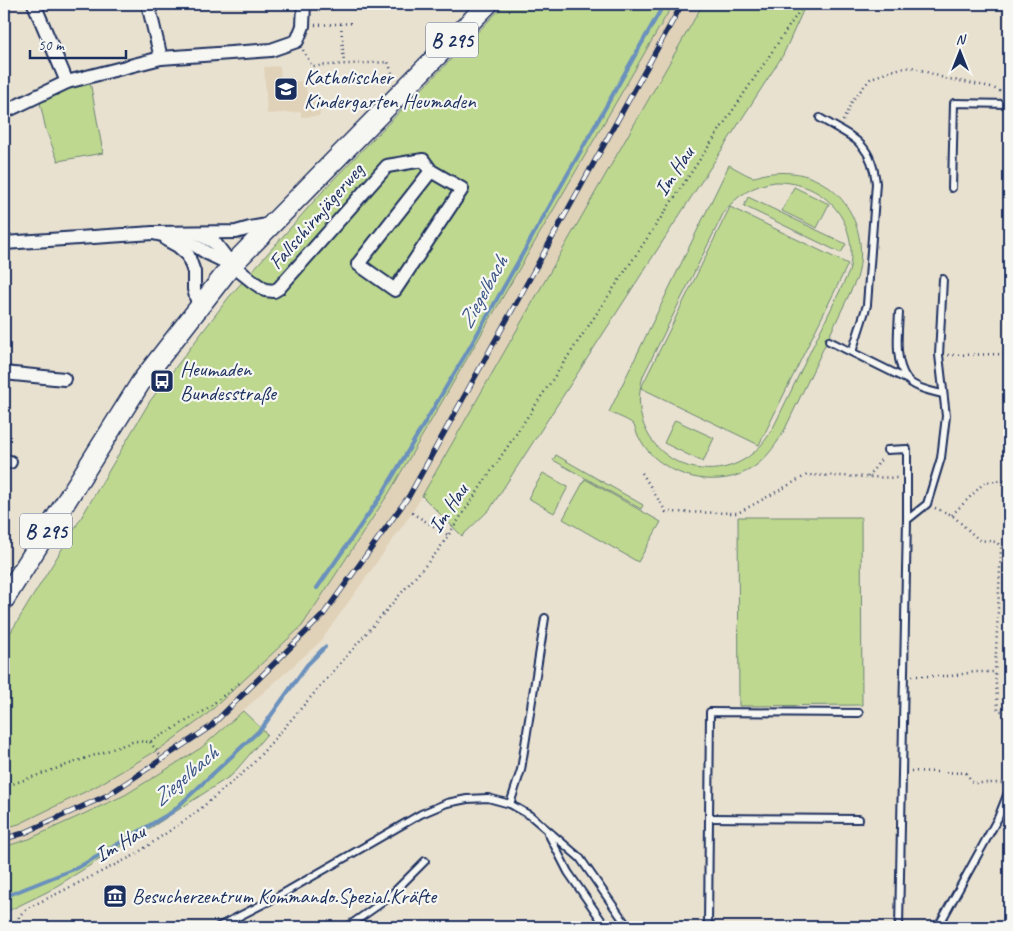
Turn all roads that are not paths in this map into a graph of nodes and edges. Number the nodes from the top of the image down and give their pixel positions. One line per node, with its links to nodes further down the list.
1 (34, 4): 6 (street)
2 (148, 4): 5 (street)
3 (304, 4): 5 (street)
4 (488, 4): 12 (main road, B 295)
5 (161, 58): 6 (street)
6 (67, 82): 8 (street)
7 (1009, 104): 11 (lane)
8 (4, 112)
9 (820, 118): 21 (lane)
10 (431, 171): 10 (street, Fallschirmjägerweg); 16 (street, Fallschirmjägerweg)
11 (952, 188)
12 (273, 224): 13 (street); 16 (main road, B 295)
13 (194, 232): 14 (street); 16 (street)
14 (153, 233): 15 (street); 16 (street); 18 (street)
15 (4, 243)
16 (232, 265): 18 (main road, B 295)
17 (944, 279): 25 (lane)
18 (199, 308): 28 (main road, B 295)
19 (899, 313): 24 (lane)
20 (829, 341): 21 (lane)
21 (852, 352): 24 (lane)
22 (4, 373): 23 (street)
23 (64, 379)
24 (908, 380): 25 (lane)
25 (943, 394): 27 (lane)
26 (887, 450): 27 (lane)
27 (907, 520): 42 (lane)
28 (4, 600)
29 (545, 618): 32 (lane)
30 (859, 713): 33 (lane)
31 (1009, 790): 43 (lane)
32 (510, 804): 35 (lane); 37 (lane)
33 (710, 818): 34 (lane); 41 (lane)
34 (859, 819)
35 (547, 829): 39 (lane); 40 (lane)
36 (425, 860): 38 (lane)
37 (218, 927)
38 (347, 927)
39 (606, 927)
40 (628, 927)
41 (708, 927)
42 (899, 927)
43 (938, 927)

